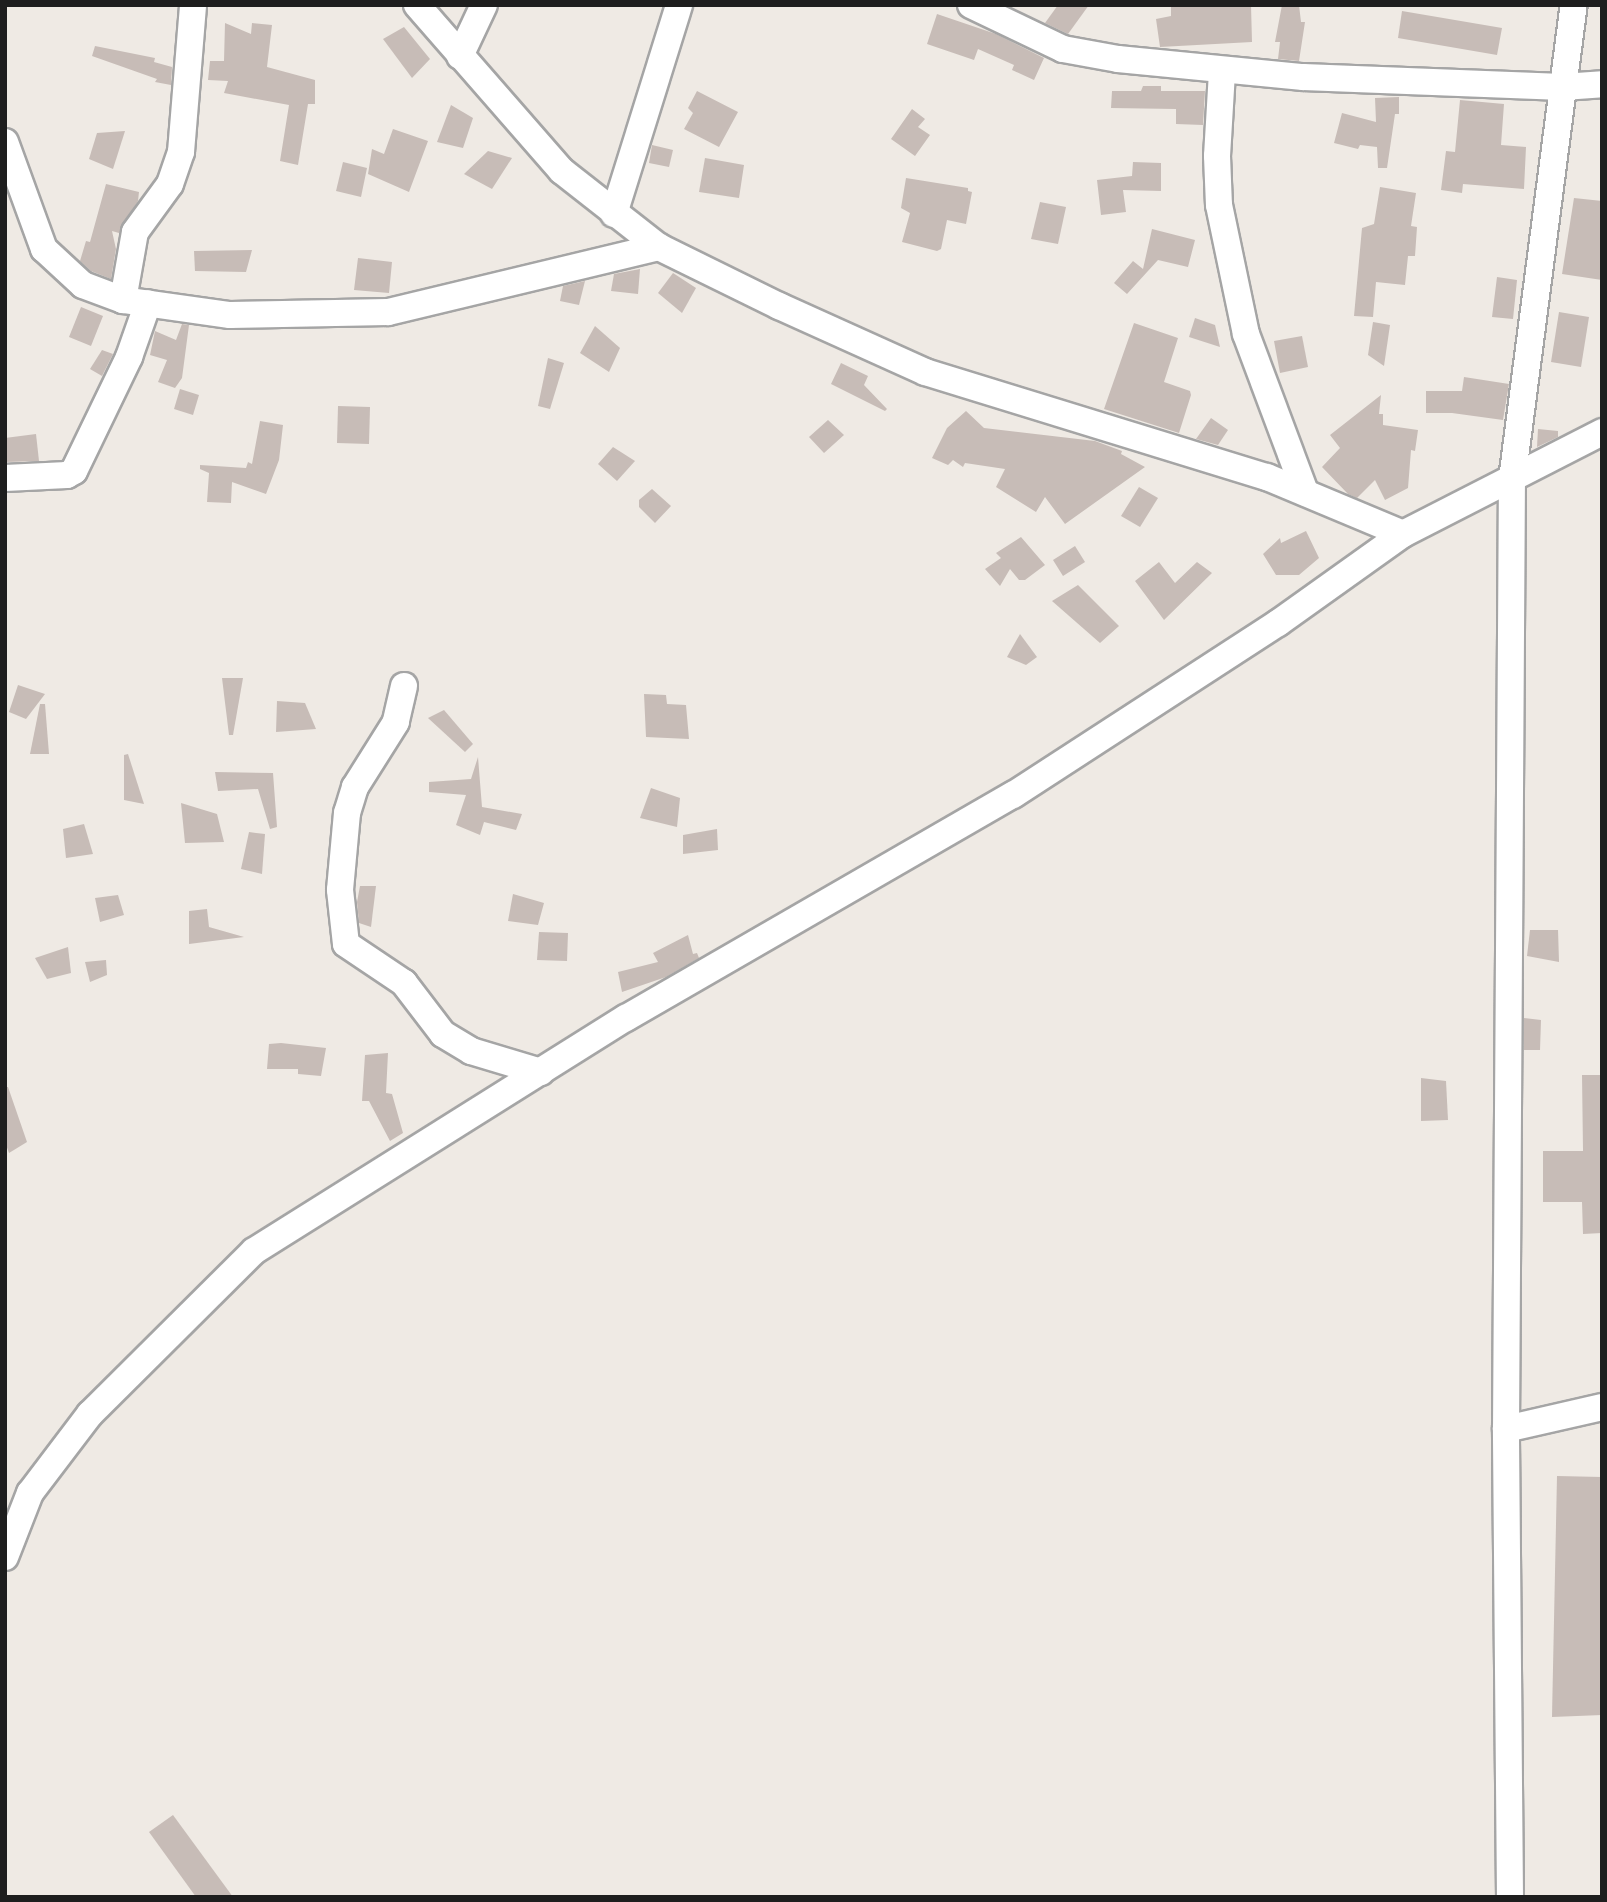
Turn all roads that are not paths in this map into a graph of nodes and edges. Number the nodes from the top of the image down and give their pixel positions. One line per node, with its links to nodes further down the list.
1 (193, 5): 14 (street)
2 (417, 5): 7 (street)
3 (484, 5): 7 (street)
4 (679, 5): 12 (street)
5 (971, 5): 8 (street)
6 (1574, 5): 10 (street)
7 (460, 56): 12 (street)
8 (1222, 72): 10 (street); 18 (street)
9 (1602, 84): 10 (street)
10 (1563, 87): 17 (street)
11 (5, 142): 14 (street)
12 (614, 214): 13 (street)
13 (659, 247): 14 (street); 18 (street)
14 (136, 302): 16 (street)
15 (1602, 432): 17 (street)
16 (5, 478)
17 (1512, 480): 19 (street); 23 (street)
18 (1305, 492): 19 (street)
19 (1403, 534): 21 (street)
20 (404, 686): 21 (street)
21 (541, 1072): 24 (street)
22 (1602, 1407): 23 (street)
23 (1506, 1429): 25 (street)
24 (5, 1557)
25 (1510, 1897)

